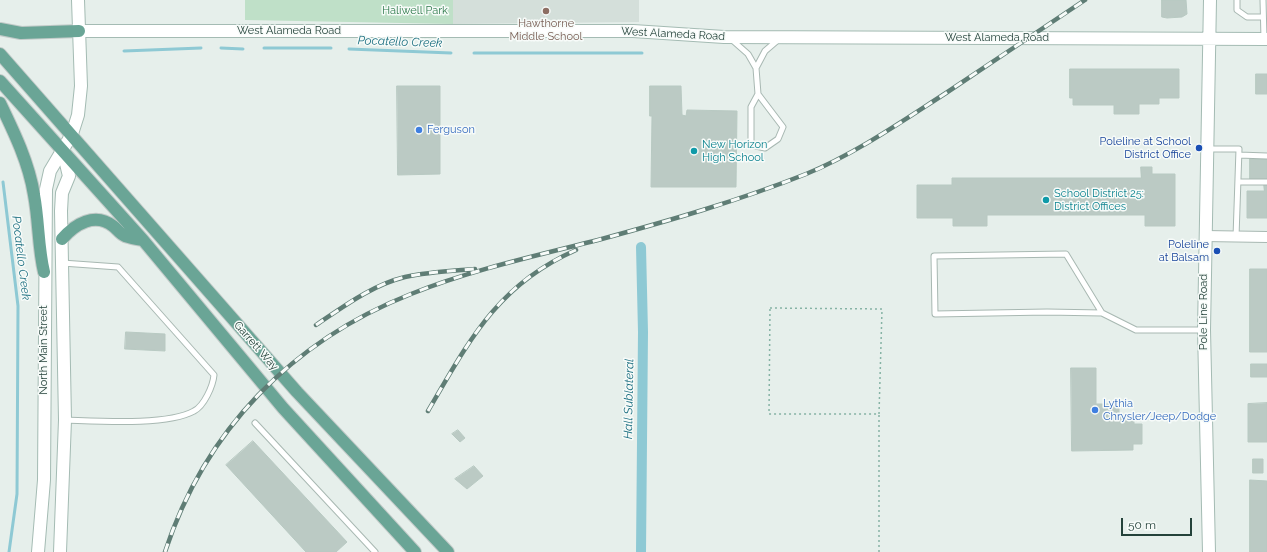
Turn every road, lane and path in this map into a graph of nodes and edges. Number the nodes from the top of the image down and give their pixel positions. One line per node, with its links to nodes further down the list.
1 (78, 0): 7 (main road, North Main Street)
2 (1210, 0): 10 (main road, Pole Line Road)
3 (1237, 0): 5 (lane)
4 (1263, 0): 5 (lane)
5 (1263, 17): 11 (lane)
6 (0, 29): 7 (main road)
7 (79, 31): 8 (main road, West Alameda Road); 17 (main road, North Main Street)
8 (729, 37): 9 (main road, West Alameda Road); 13 (lane)
9 (782, 37): 10 (main road, West Alameda Road); 13 (lane)
10 (1211, 38): 11 (main road, West Alameda Road); 18 (main road, Pole Line Road)
11 (1265, 38)
12 (0, 54): 17 (main road, Garrett Way)
13 (756, 68): 15 (lane)
14 (0, 81): 19 (main road, Garrett Way)
15 (758, 94): 15 (lane)
16 (0, 103): 30 (main road)
17 (72, 134): 19 (main road, North Main Street); 42 (main road, Garrett Way)
18 (1207, 149): 20 (lane); 24 (main road, Pole Line Road)
19 (63, 152): 27 (main road, North Main Street); 28 (main road, Garrett Way); 30 (main road, North Main Street)
20 (1239, 155): 21 (lane); 22 (lane)
21 (1267, 156)
22 (1239, 182): 23 (lane); 25 (lane)
23 (1267, 182)
24 (1205, 236): 25 (street); 32 (main road, Pole Line Road)
25 (1236, 236): 26 (street)
26 (1267, 237)
27 (62, 239): 28 (main road); 29 (main road, North Main Street)
28 (143, 240): 41 (main road, Garrett Way)
29 (62, 263): 34 (main road, North Main Street); 34 (lane)
30 (44, 272): 37 (main road, North Main Street)
31 (1102, 312): 31 (lane); 32 (lane)
32 (1204, 330): 44 (main road, Pole Line Road)
33 (879, 414): 33 (path); 43 (path)
34 (65, 420): 36 (main road, North Main Street)
35 (255, 423): 40 (lane)
36 (64, 479): 37 (main road); 39 (main road, North Main Street)
37 (44, 480): 38 (main road, North Main Street)
38 (38, 552)
39 (60, 552)
40 (375, 552)
41 (415, 552)
42 (448, 552)
43 (879, 552)
44 (1209, 552)

